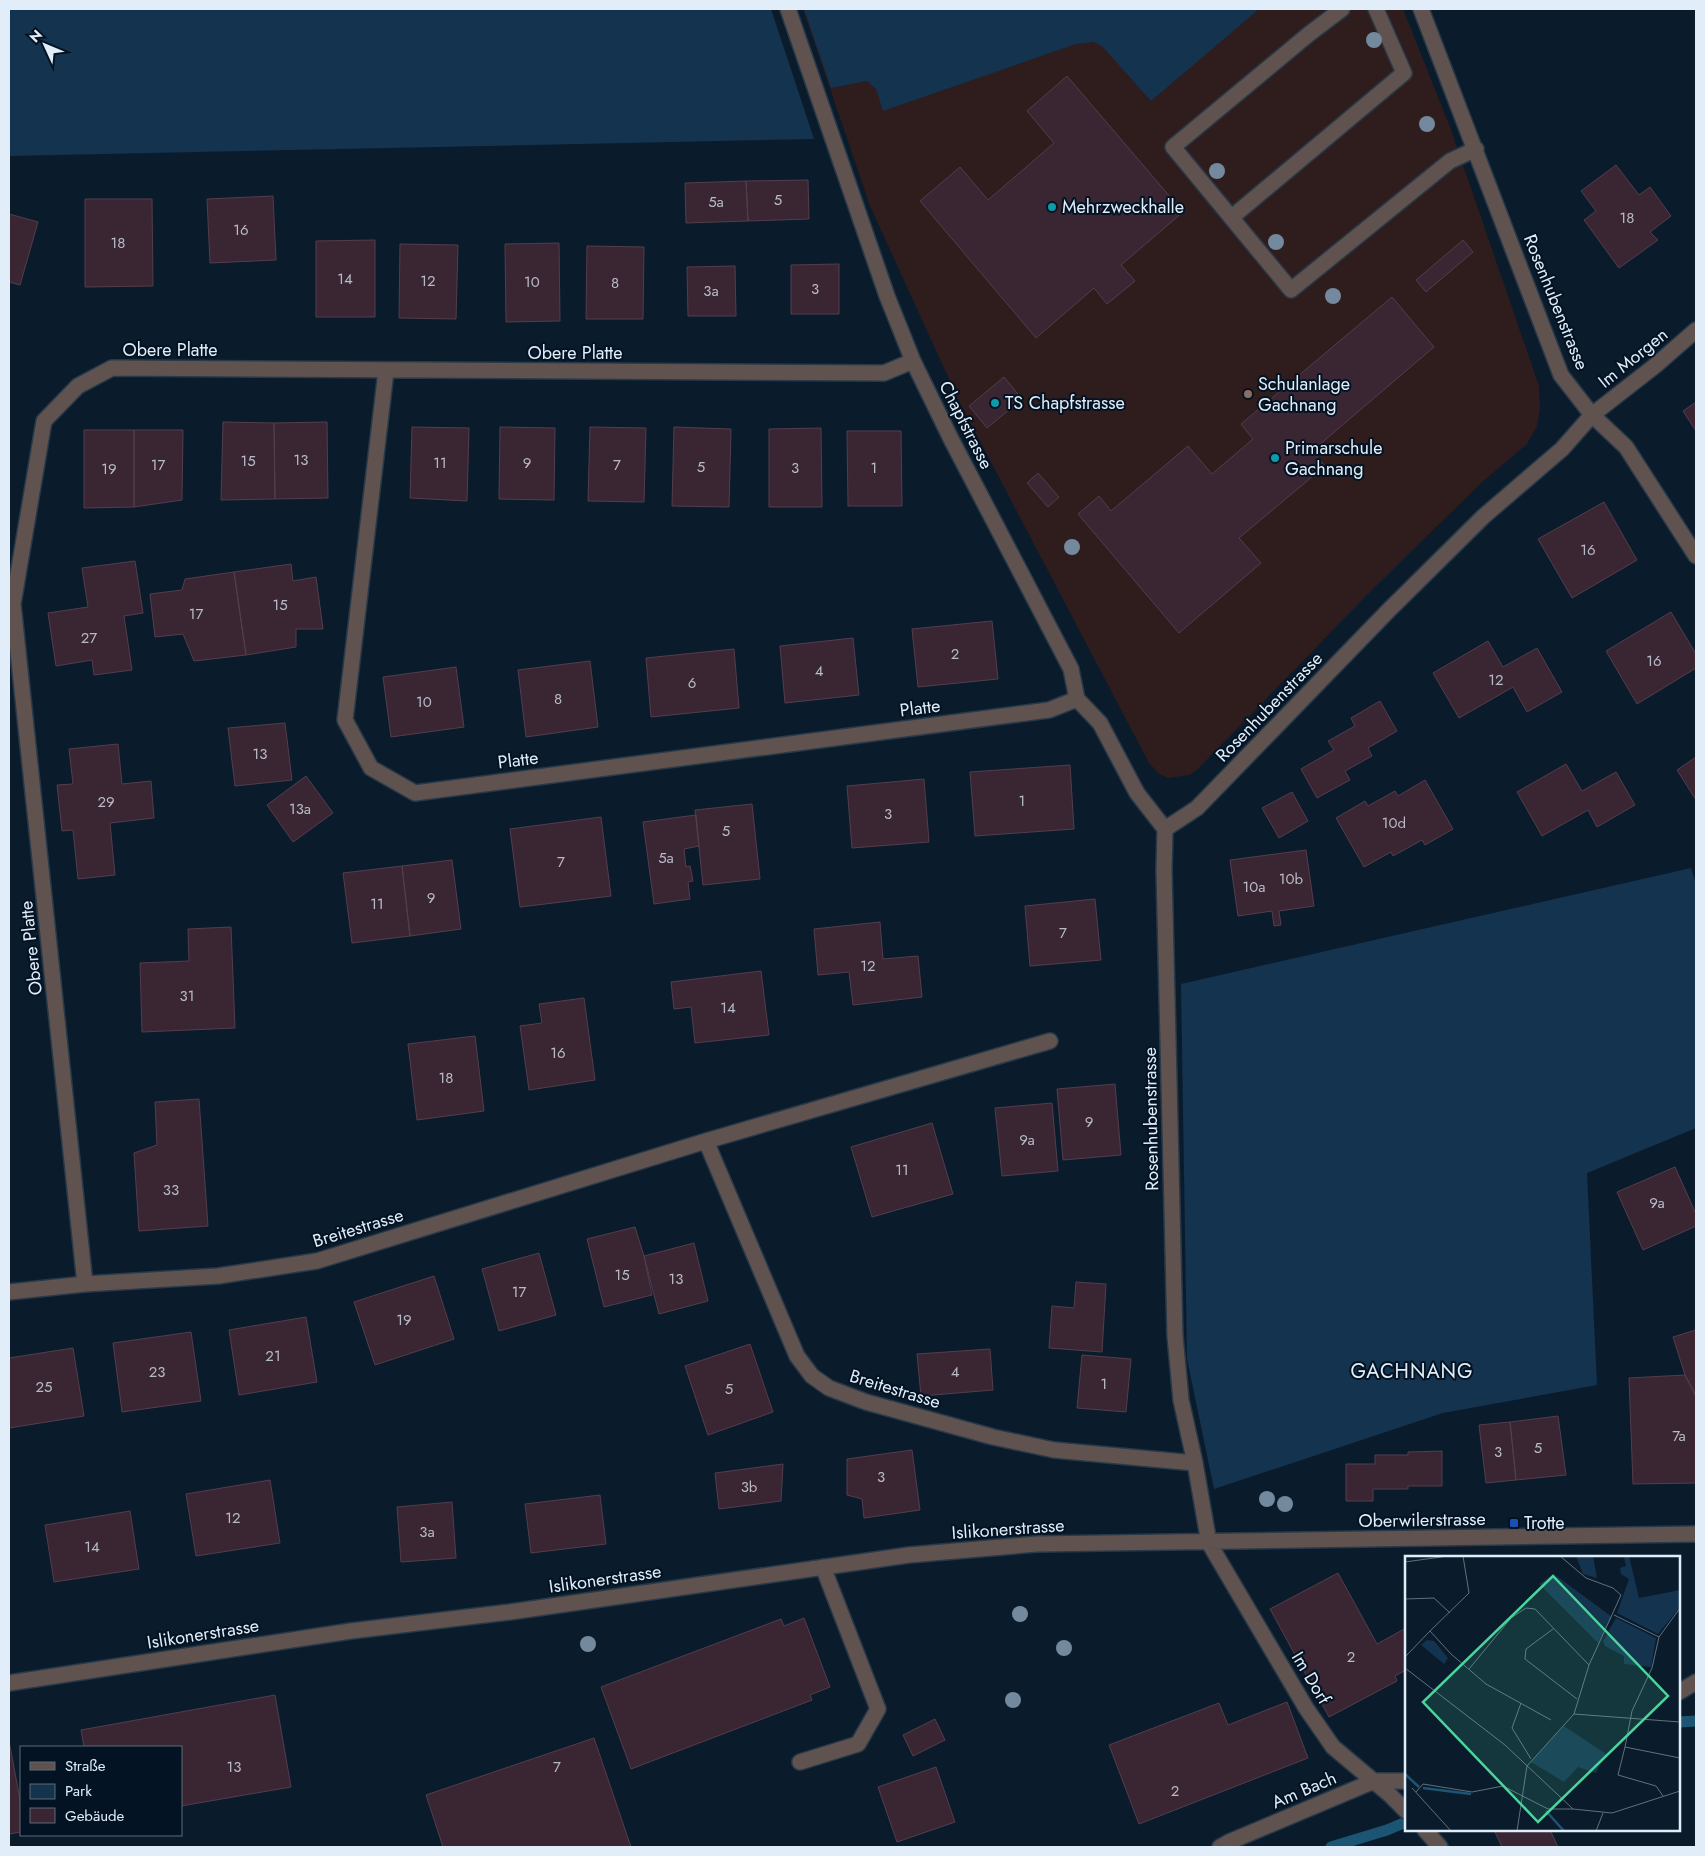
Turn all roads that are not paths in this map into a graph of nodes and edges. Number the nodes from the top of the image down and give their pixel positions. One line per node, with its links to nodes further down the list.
1 (788, 9): 8 (street, Chapfstrasse)
2 (1342, 9): 6 (street)
3 (1376, 9): 6 (street)
4 (1421, 9): 5 (street, Rosenhubenstrasse)
5 (1476, 149): 6 (street); 10 (street, Rosenhubenstrasse)
6 (1232, 218)
7 (1696, 330): 10 (street, Im Morgen)
8 (913, 361): 9 (street, Obere Platte); 12 (street, Chapfstrasse)
9 (386, 371): 12 (street, Platte); 16 (street, Obere Platte)
10 (1592, 415): 11 (street); 13 (street, Rosenhubenstrasse)
11 (1696, 556)
12 (1077, 699): 13 (street)
13 (1165, 829): 18 (street, Rosenhubenstrasse)
14 (1050, 1041): 15 (street, Breitestrasse)
15 (706, 1141): 16 (street, Breitestrasse); 18 (street, Breitestrasse)
16 (85, 1284): 17 (street, Breitestrasse)
17 (9, 1292)
18 (1195, 1463): 20 (street, Rosenhubenstrasse)
19 (1696, 1534): 20 (street, Oberwilerstrasse)
20 (1209, 1542): 21 (street, Islikonerstrasse); 26 (street, Im Dorf)
21 (823, 1567): 23 (street, Islikonerstrasse); 25 (street)
22 (1696, 1682): 24 (street)
23 (9, 1683)
24 (1680, 1691)
25 (800, 1762)
26 (1374, 1781): 27 (street, Am Bach); 28 (street, Im Dorf); 30 (street, Am Bach)
27 (1405, 1781)
28 (1404, 1809)
29 (1427, 1832): 31 (street)
30 (1220, 1847)
31 (1440, 1847)

